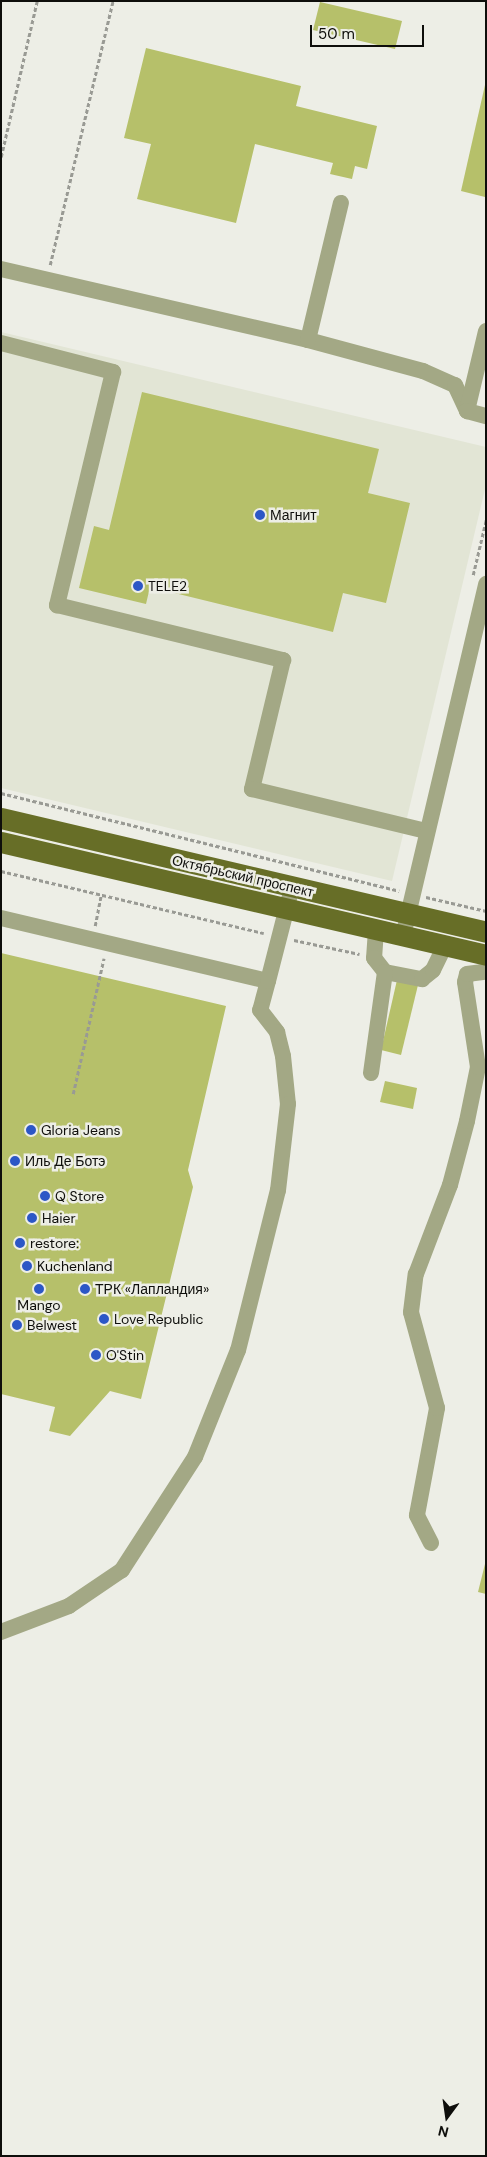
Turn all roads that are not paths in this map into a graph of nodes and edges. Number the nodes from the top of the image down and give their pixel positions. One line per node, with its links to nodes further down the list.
1 (341, 203): 4 (street)
2 (1, 269): 4 (street)
3 (486, 330): 6 (street)
4 (308, 340): 6 (street)
5 (1, 343): 10 (street)
6 (468, 411): 7 (street)
7 (486, 416)
8 (486, 584): 10 (street)
9 (1, 818): 12 (main road, Октябрьский проспект)
10 (426, 831): 13 (street)
11 (1, 842): 14 (main road, Октябрьский проспект)
12 (292, 887): 13 (main road, Октябрьский проспект); 14 (street)
13 (410, 904): 17 (main road, Октябрьский проспект); 18 (street)
14 (287, 909): 16 (main road, Октябрьский проспект); 22 (street)
15 (1, 918): 22 (street)
16 (376, 930): 18 (main road, Октябрьский проспект); 21 (street)
17 (486, 932)
18 (403, 936): 19 (main road, Октябрьский проспект)
19 (444, 947): 20 (main road, Октябрьский проспект); 21 (street)
20 (476, 963): 24 (street)
21 (385, 972): 23 (street)
22 (268, 982): 25 (street)
23 (371, 1073)
24 (431, 1543)
25 (1, 1632)

